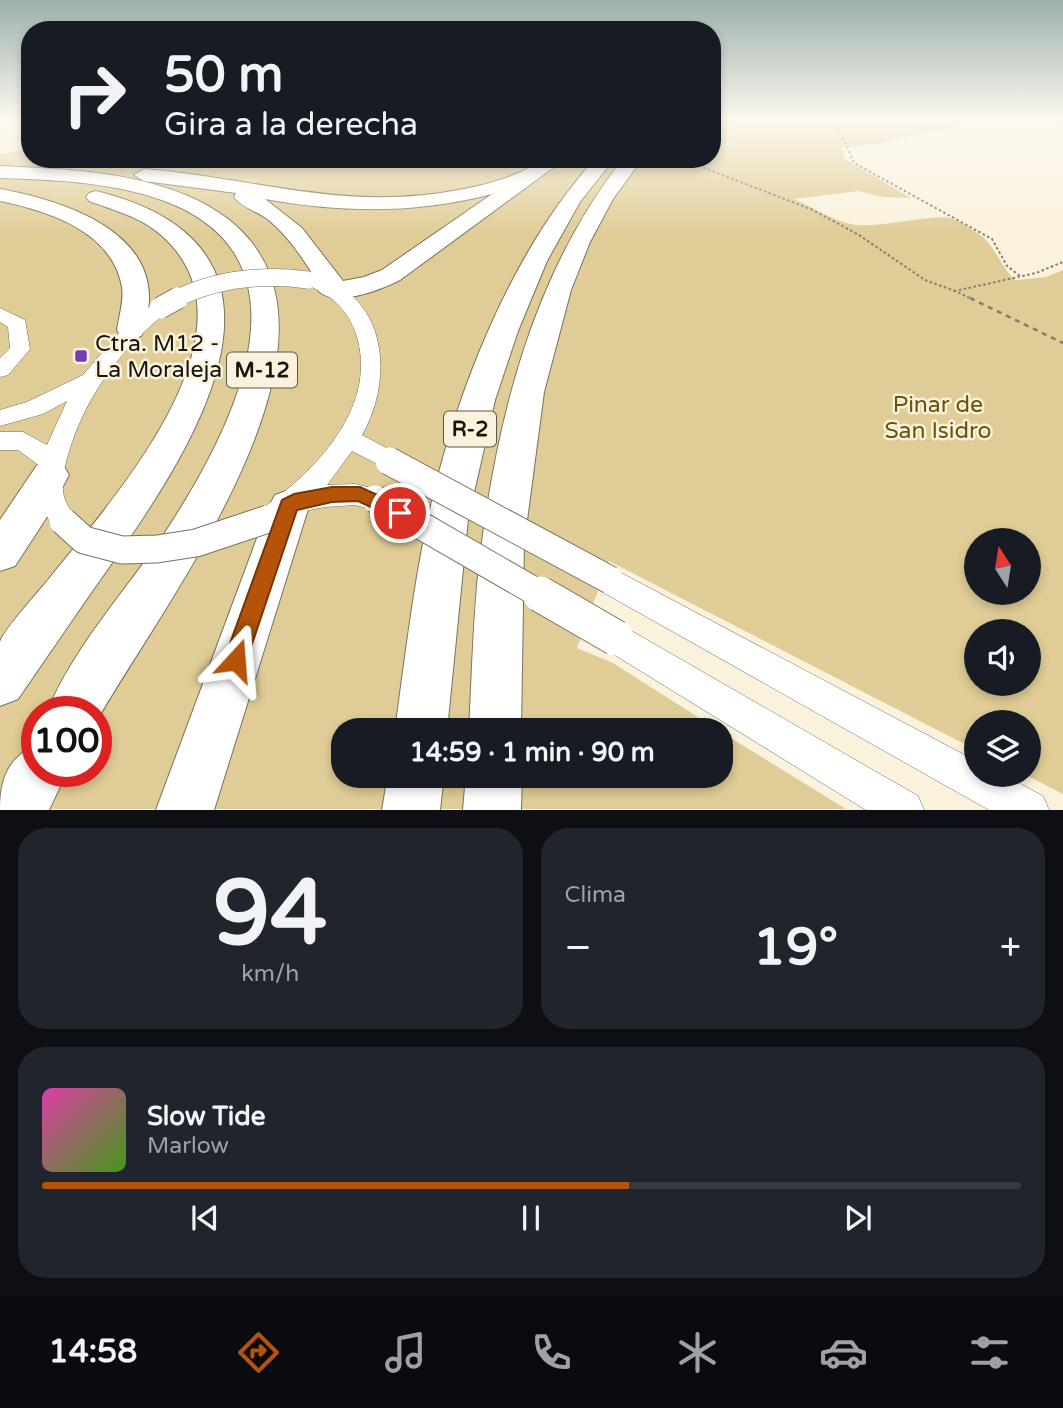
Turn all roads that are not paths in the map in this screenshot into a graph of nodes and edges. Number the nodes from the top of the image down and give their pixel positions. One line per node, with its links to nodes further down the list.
1 (544, 168): 6 (highway)
2 (597, 168): 25 (highway, R-2)
3 (626, 168): 20 (highway, R-2)
4 (0, 172): 5 (highway); 24 (highway, M-12)
5 (116, 173): 6 (highway); 9 (highway)
6 (531, 177): 9 (highway)
7 (0, 184): 23 (highway, M-12)
8 (0, 195): 11 (highway)
9 (332, 289): 11 (street, bridge); 15 (street)
10 (0, 314): 12 (street)
11 (131, 330): 13 (street)
12 (0, 370)
13 (87, 382): 14 (street); 17 (street)
14 (0, 418)
15 (348, 439): 19 (street); 38 (street, bridge)
16 (0, 441): 17 (street)
17 (52, 468): 19 (street, bridge); 21 (highway)
18 (375, 499): 19 (street); 22 (street, bridge)
19 (284, 509): 33 (highway)
20 (503, 545): 26 (highway, R-2); 27 (highway)
21 (0, 553)
22 (616, 638): 37 (street)
23 (0, 681)
24 (83, 696)
25 (424, 718)
26 (496, 718)
27 (509, 718)
28 (31, 787): 32 (highway)
29 (414, 788): 34 (highway)
30 (493, 788): 35 (highway)
31 (511, 788): 36 (highway)
32 (18, 810)
33 (185, 810)
34 (411, 810)
35 (492, 810)
36 (512, 810)
37 (904, 810)
38 (1029, 810)

